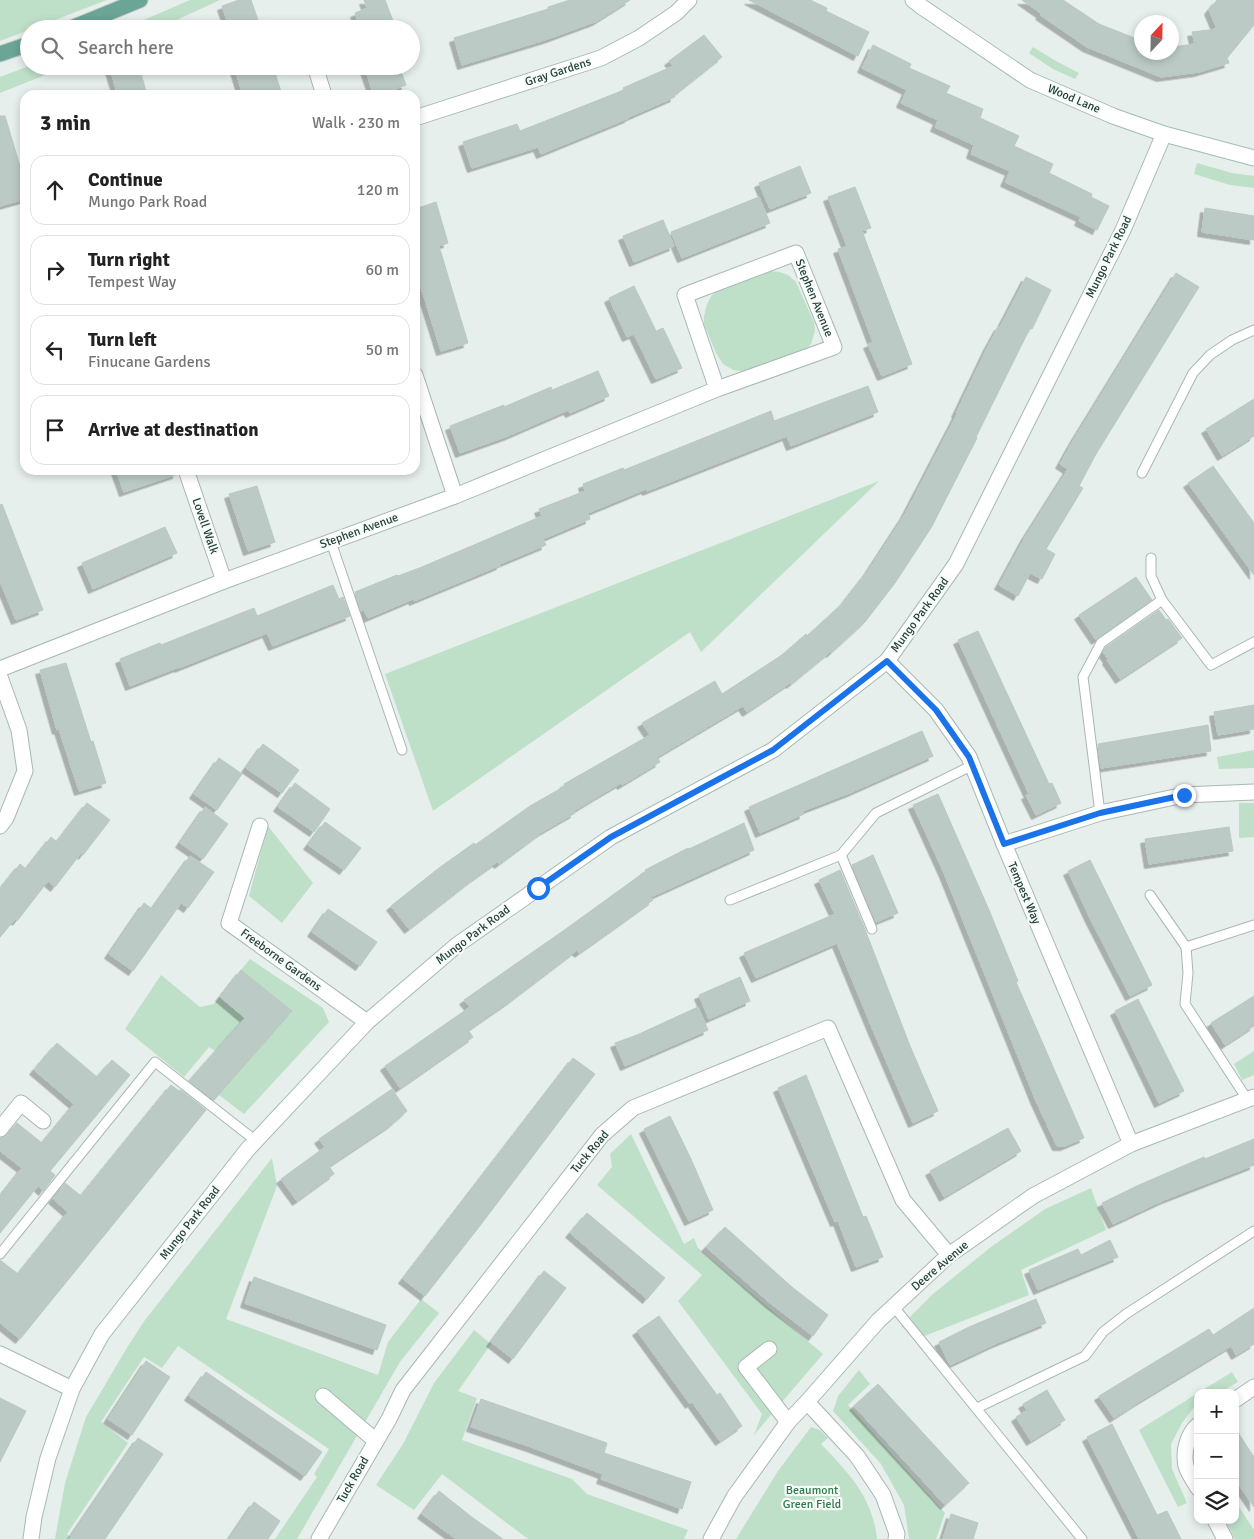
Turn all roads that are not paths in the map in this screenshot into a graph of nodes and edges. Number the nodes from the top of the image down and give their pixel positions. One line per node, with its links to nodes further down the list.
1 (140, 0): 4 (main road)
2 (689, 0): 9 (street, Gray Gardens)
3 (913, 0): 10 (street, Wood Lane)
4 (91, 20)
5 (20, 47): 6 (main road)
6 (0, 54)
7 (318, 75): 8 (street)
8 (322, 90)
9 (420, 116)
10 (1164, 134): 11 (street, Wood Lane); 23 (street, Mungo Park Road)
11 (1254, 158)
12 (1254, 330): 15 (lane)
13 (717, 389): 13 (street, Stephen Avenue); 17 (street, Stephen Avenue)
14 (420, 390): 17 (street)
15 (1142, 474)
16 (188, 475): 20 (street, Lovell Walk)
17 (455, 496): 18 (street, Stephen Avenue)
18 (331, 542): 20 (street, Stephen Avenue); 26 (lane)
19 (1151, 558): 21 (lane)
20 (224, 581): 24 (street, Stephen Avenue)
21 (1162, 600): 22 (lane); 29 (lane)
22 (1254, 642)
23 (887, 661): 27 (street, Tempest Way); 39 (street, Mungo Park Road)
24 (0, 669)
25 (0, 678): 30 (street)
26 (402, 750)
27 (973, 765): 32 (street, Tempest Way); 33 (lane)
28 (1254, 792): 29 (street)
29 (1100, 813): 32 (street)
30 (0, 826)
31 (260, 826): 39 (street, Freeborne Gardens)
32 (1004, 844): 44 (street, Tempest Way)
33 (841, 855): 35 (lane); 37 (lane)
34 (1150, 895): 38 (lane)
35 (730, 900)
36 (1254, 926): 38 (lane)
37 (872, 928)
38 (1186, 947): 40 (lane)
39 (366, 1022): 43 (street, Mungo Park Road)
40 (1251, 1098): 44 (street, Deere Avenue)
41 (43, 1121): 42 (street)
42 (0, 1129)
43 (256, 1141): 46 (lane); 52 (street, Mungo Park Road)
44 (1131, 1144): 47 (street, Deere Avenue)
45 (1254, 1231): 56 (lane)
46 (0, 1254)
47 (949, 1255): 48 (street, Deere Avenue); 59 (street, Tuck Road)
48 (894, 1307): 55 (street, Deere Avenue); 56 (lane)
49 (769, 1349): 57 (street)
50 (0, 1354): 52 (street)
51 (1254, 1387): 54 (street)
52 (72, 1389): 62 (street, Mungo Park Road)
53 (323, 1396): 59 (street)
54 (1239, 1397)
55 (807, 1402): 57 (street, Deere Avenue); 65 (street)
56 (977, 1408): 66 (lane)
57 (788, 1422): 64 (street, Deere Avenue)
58 (1194, 1429): 60 (street)
59 (376, 1440): 63 (street, Tuck Road)
60 (1194, 1481)
61 (1217, 1524): 67 (street)
62 (31, 1539)
63 (320, 1539)
64 (711, 1539)
65 (896, 1539)
66 (1082, 1539)
67 (1225, 1539)

